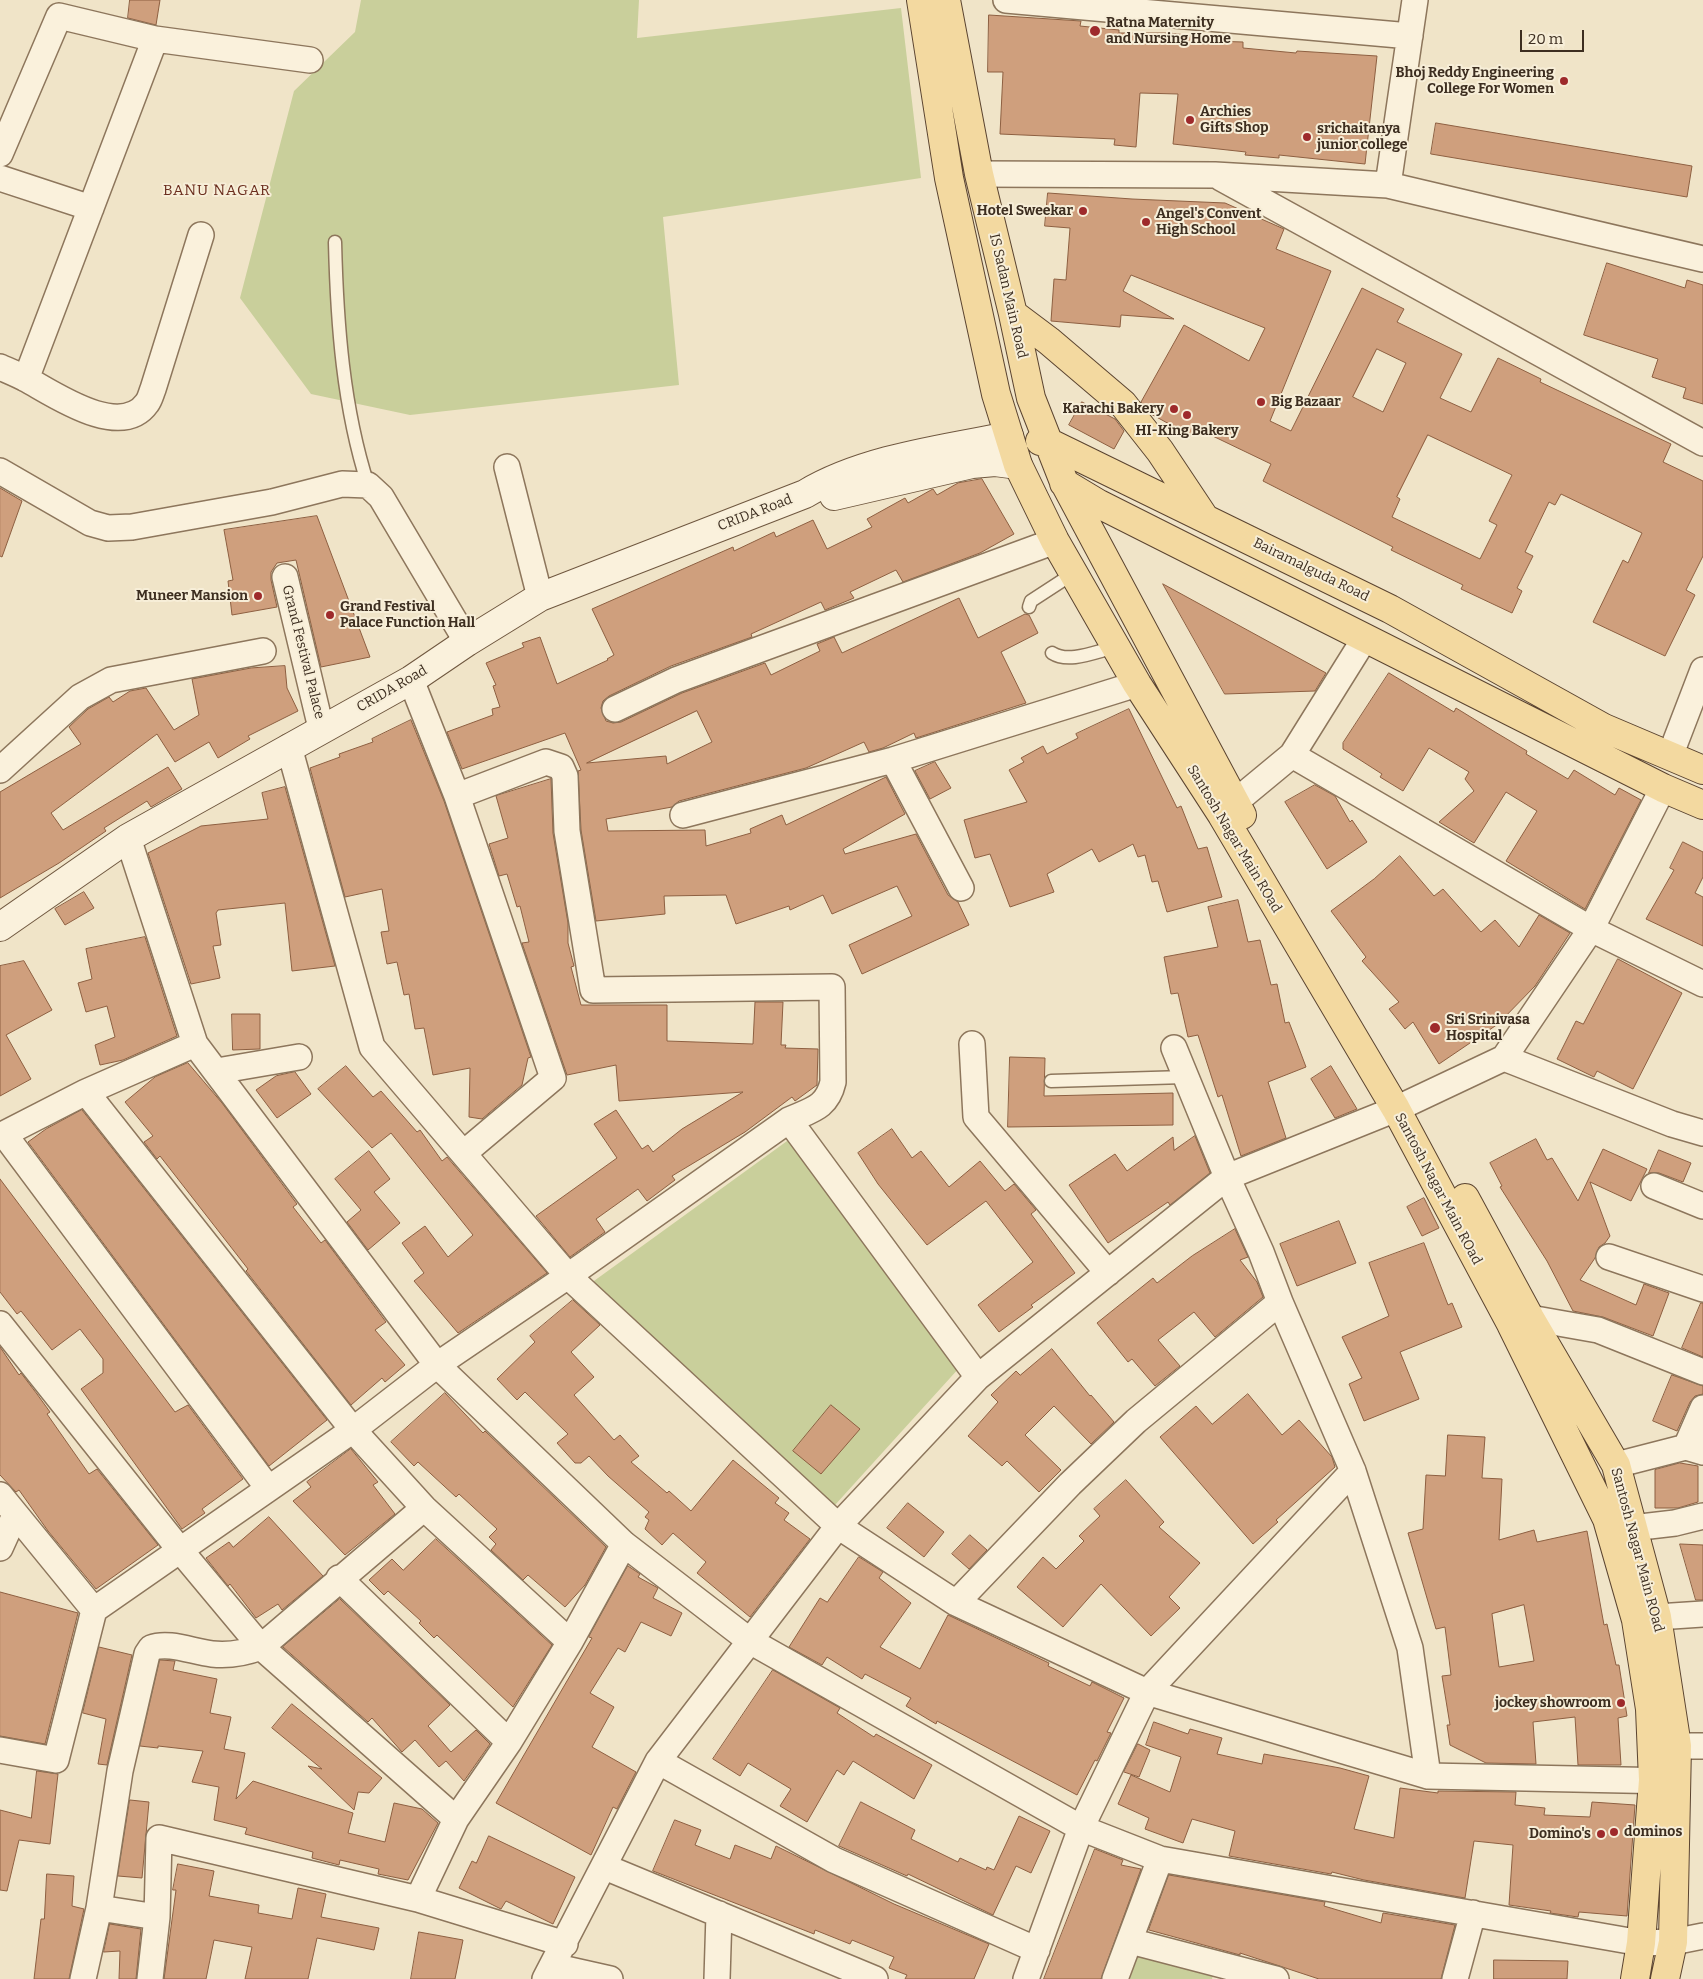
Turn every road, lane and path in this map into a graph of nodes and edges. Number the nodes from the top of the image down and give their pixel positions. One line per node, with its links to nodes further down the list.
1 (921, 0): 20 (main road)
2 (946, 0): 9 (main road, IS Sadan Main Road)
3 (1006, 0): 5 (street)
4 (1415, 0): 5 (street)
5 (1410, 36): 12 (street)
6 (155, 40): 7 (street); 8 (street); 13 (street)
7 (310, 60)
8 (0, 154)
9 (980, 174): 10 (street); 17 (main road, IS Sadan Main Road)
10 (1215, 175): 12 (street); 24 (street)
11 (0, 178): 13 (street)
12 (1388, 185): 16 (street)
13 (91, 208): 19 (street)
14 (201, 235): 19 (street)
15 (335, 242): 29 (lane)
16 (1703, 259)
17 (1013, 314): 21 (main road, IS Sadan Main Road); 31 (main road)
18 (0, 367): 19 (street)
19 (26, 378)
20 (996, 394): 21 (main road); 22 (main road)
21 (1031, 398): 23 (main road, IS Sadan Main Road)
22 (1009, 436): 23 (main road, Bairamalguda Road); 25 (main road, Santosh Nagar Main ROad); 30 (main road, CRIDA Road)
23 (1048, 442): 28 (main road, Santosh Nagar Main ROad); 31 (main road, Bairamalguda Road)
24 (1703, 443)
25 (1018, 465): 28 (main road); 30 (main road, CRIDA Road); 32 (main road, Santosh Nagar Main ROad)
26 (506, 467): 35 (street)
27 (0, 471): 29 (street)
28 (1064, 482): 37 (main road); 57 (main road, Santosh Nagar Main ROad)
29 (368, 485): 38 (street)
30 (805, 494): 35 (main road, CRIDA Road)
31 (1204, 518): 47 (main road, Bairamalguda Road)
32 (1055, 541): 33 (main road, Santosh Nagar Main ROad); 45 (street)
33 (1074, 573): 36 (lane); 39 (main road, Santosh Nagar Main ROad)
34 (285, 576): 46 (street, Grand Festival Palace)
35 (540, 597): 38 (main road, CRIDA Road)
36 (1029, 607)
37 (1365, 638): 49 (main road); 50 (street)
38 (467, 642): 43 (main road, CRIDA Road)
39 (1116, 647): 41 (lane); 44 (main road, Santosh Nagar Main ROad)
40 (263, 651): 53 (street)
41 (1052, 653)
42 (1703, 670): 51 (street)
43 (411, 680): 46 (main road, CRIDA Road); 56 (street)
44 (1137, 684): 52 (street); 74 (main road, Santosh Nagar Main ROad)
45 (615, 709)
46 (322, 728): 48 (main road, CRIDA Road)
47 (1604, 728): 49 (main road); 51 (main road, Bairamalguda Road)
48 (288, 747): 60 (main road, CRIDA Road); 78 (street)
49 (1591, 752): 55 (main road)
50 (1292, 755): 57 (street); 63 (street)
51 (1670, 756): 54 (main road, Bairamalguda Road)
52 (893, 760): 59 (street); 61 (street)
53 (0, 770)
54 (1703, 770)
55 (1663, 788): 58 (main road); 63 (street)
56 (457, 796): 75 (street); 78 (street)
57 (1234, 803): 74 (main road, Santosh Nagar Main ROad)
58 (1703, 805)
59 (683, 815)
60 (128, 838): 62 (main road, CRIDA Road); 65 (street)
61 (961, 888)
62 (3, 919)
63 (1591, 929): 64 (street); 69 (street)
64 (1703, 984)
65 (195, 1044): 70 (street); 73 (street)
66 (972, 1044): 83 (street)
67 (1174, 1048): 71 (street)
68 (299, 1057): 70 (street)
69 (1504, 1058): 74 (street); 76 (street)
70 (217, 1071): 89 (street)
71 (1184, 1077): 72 (lane); 79 (street)
72 (1051, 1081)
73 (86, 1092): 77 (street); 93 (street)
74 (1403, 1105): 79 (street); 87 (main road, Santosh Nagar Main ROad); 121 (main road, Santosh Nagar Main ROad)
75 (789, 1120): 84 (street); 91 (street)
76 (1703, 1133)
77 (2, 1135): 97 (street)
78 (464, 1153): 84 (street)
79 (1227, 1177): 83 (street); 86 (street)
80 (1654, 1186): 81 (street)
81 (1703, 1206)
82 (1609, 1257): 85 (street)
83 (1108, 1273): 91 (street)
84 (568, 1276): 89 (street); 102 (street)
85 (1703, 1289)
86 (1280, 1302): 96 (street); 108 (street)
87 (1530, 1318): 90 (street); 95 (main road, Santosh Nagar Main ROad)
88 (0, 1324): 106 (street)
89 (437, 1365): 93 (street); 104 (street)
90 (1703, 1372)
91 (978, 1377): 102 (street)
92 (1703, 1408): 94 (street)
93 (353, 1430): 97 (street); 99 (street)
94 (1694, 1450): 95 (street)
95 (1616, 1465): 103 (main road, Santosh Nagar Main ROad)
96 (1353, 1471): 115 (street); 120 (street)
97 (268, 1488): 106 (street)
98 (0, 1494): 100 (street)
99 (424, 1508): 107 (street); 113 (street)
100 (15, 1515): 105 (street); 109 (street)
101 (1703, 1516): 103 (street)
102 (838, 1526): 108 (street); 112 (street)
103 (1632, 1528): 111 (main road, Santosh Nagar Main ROad)
104 (624, 1544): 112 (street); 113 (street)
105 (0, 1548)
106 (180, 1550): 109 (street); 114 (street)
107 (339, 1578): 114 (street); 116 (street)
108 (956, 1603): 115 (street)
109 (94, 1610): 118 (street)
110 (1703, 1614): 111 (street)
111 (1657, 1617): 117 (main road, Santosh Nagar Main ROad)
112 (750, 1641): 119 (street); 123 (street)
113 (570, 1642): 116 (street)
114 (261, 1647): 122 (street); 127 (street)
115 (1147, 1692): 120 (street); 123 (street)
116 (509, 1742): 122 (street)
117 (1690, 1746): 121 (main road, Santosh Nagar Main ROad)
118 (0, 1750)
119 (658, 1761): 125 (street); 136 (street)
120 (1428, 1776): 121 (street)
121 (1665, 1781): 133 (main road, Santosh Nagar Main ROad); 134 (main road, Santosh Nagar Main ROad)
122 (456, 1819): 126 (street)
123 (1081, 1828): 124 (street); 136 (street)
124 (1160, 1859): 128 (street); 132 (street)
125 (605, 1867): 129 (street); 135 (street)
126 (418, 1900): 130 (street); 135 (street)
127 (99, 1908): 130 (street); 140 (street)
128 (1474, 1913): 134 (street); 147 (street)
129 (719, 1914): 139 (street); 143 (street)
130 (157, 1918): 141 (street)
131 (1703, 1936): 133 (street)
132 (1130, 1941): 137 (street); 145 (street)
133 (1673, 1942): 134 (street); 149 (main road, Santosh Nagar Main ROad)
134 (1641, 1943): 148 (main road, Santosh Nagar Main ROad)
135 (565, 1944): 138 (street)
136 (1036, 1950): 144 (street)
137 (1220, 1972): 146 (street)
138 (549, 1973): 142 (street)
139 (870, 1978)
140 (84, 1979)
141 (150, 1979)
142 (610, 1979)
143 (717, 1979)
144 (1026, 1979)
145 (1115, 1979)
146 (1276, 1979)
147 (1455, 1979)
148 (1635, 1979)
149 (1665, 1979)

